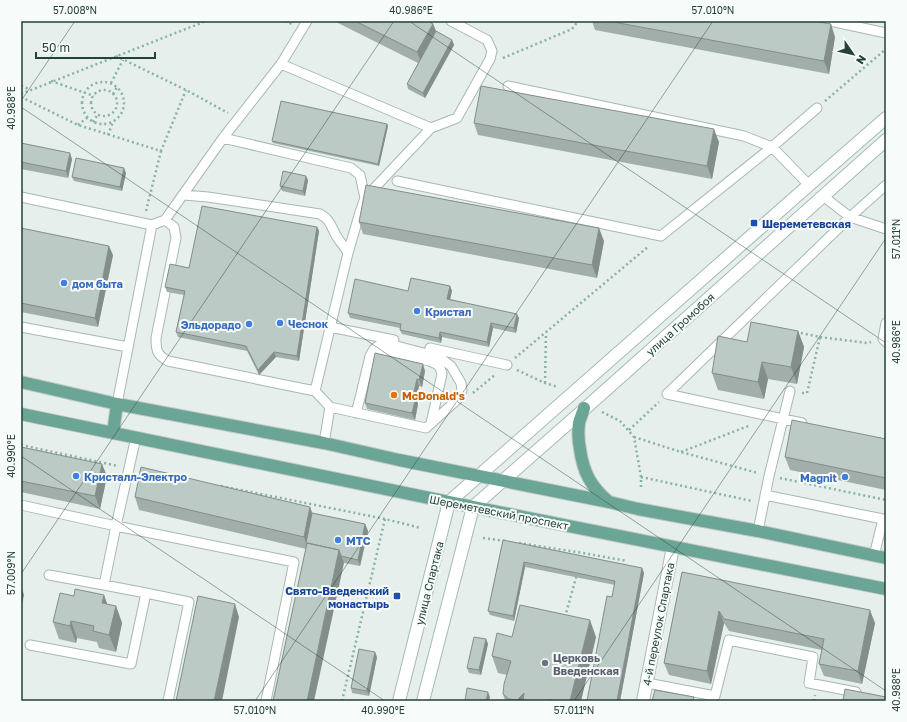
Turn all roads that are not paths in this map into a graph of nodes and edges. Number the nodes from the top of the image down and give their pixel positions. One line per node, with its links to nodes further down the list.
1 (307, 21): 5 (lane)
2 (451, 21): 9 (lane)
3 (830, 21): 4 (lane)
4 (886, 33)
5 (280, 64): 9 (lane); 10 (lane)
6 (508, 86): 12 (lane)
7 (818, 108): 12 (lane)
8 (886, 118): 14 (main road, улица Громобоя)
9 (431, 128): 19 (lane)
10 (223, 138): 16 (lane); 19 (lane)
11 (886, 140): 17 (main road, улица Громобоя)
12 (772, 147): 13 (lane); 14 (lane)
13 (397, 181)
14 (809, 184): 45 (main road, улица Громобоя)
15 (886, 185): 20 (lane)
16 (184, 194): 21 (lane); 24 (lane)
17 (823, 196): 20 (lane); 36 (main road, улица Громобоя)
18 (21, 197): 22 (lane)
19 (365, 198): 24 (lane)
20 (850, 217): 23 (lane); 39 (lane)
21 (165, 220): 22 (lane); 32 (lane)
22 (148, 224): 29 (lane)
23 (886, 229)
24 (348, 253): 27 (lane)
25 (886, 323): 28 (lane)
26 (21, 327): 29 (lane)
27 (330, 327): 30 (lane); 32 (lane)
28 (884, 340)
29 (128, 348): 34 (lane)
30 (507, 365)
31 (21, 382): 34 (main road)
32 (314, 391): 35 (lane)
33 (790, 391): 39 (lane)
34 (117, 404): 42 (main road); 44 (main road)
35 (330, 407): 37 (lane); 44 (lane)
36 (584, 408): 46 (main road, улица Громобоя); 49 (main road)
37 (357, 413): 40 (lane); 40 (lane); 40 (lane)
38 (21, 414): 42 (main road, Шереметевский проспект)
39 (783, 419): 41 (lane); 47 (lane)
40 (431, 423)
41 (812, 425)
42 (113, 433): 43 (main road, Шереметевский проспект)
43 (136, 438): 48 (main road, Шереметевский проспект); 53 (lane)
44 (324, 443): 45 (main road)
45 (479, 476): 46 (main road); 48 (main road)
46 (503, 481): 49 (main road); 51 (main road, улица Громобоя)
47 (764, 499): 52 (lane); 54 (lane)
48 (450, 502): 51 (main road, Шереметевский проспект); 67 (main road, улица Спартака)
49 (609, 502): 54 (main road)
50 (21, 505): 53 (lane)
51 (473, 507): 55 (main road, Шереметевский проспект); 68 (main road)
52 (885, 520): 56 (lane)
53 (116, 526): 58 (lane); 66 (lane)
54 (758, 531): 56 (main road)
55 (673, 546): 59 (main road, Шереметевский проспект); 62 (main road, 4-й переулок Спартака)
56 (880, 557)
57 (49, 575): 58 (lane)
58 (104, 585): 60 (lane)
59 (886, 589)
60 (146, 593): 61 (lane); 65 (lane)
61 (30, 645)
62 (647, 682): 64 (lane); 69 (main road, 4-й переулок Спартака)
63 (864, 694): 64 (lane)
64 (714, 698)
65 (168, 701)
66 (266, 701)
67 (399, 701)
68 (424, 701)
69 (643, 701)

